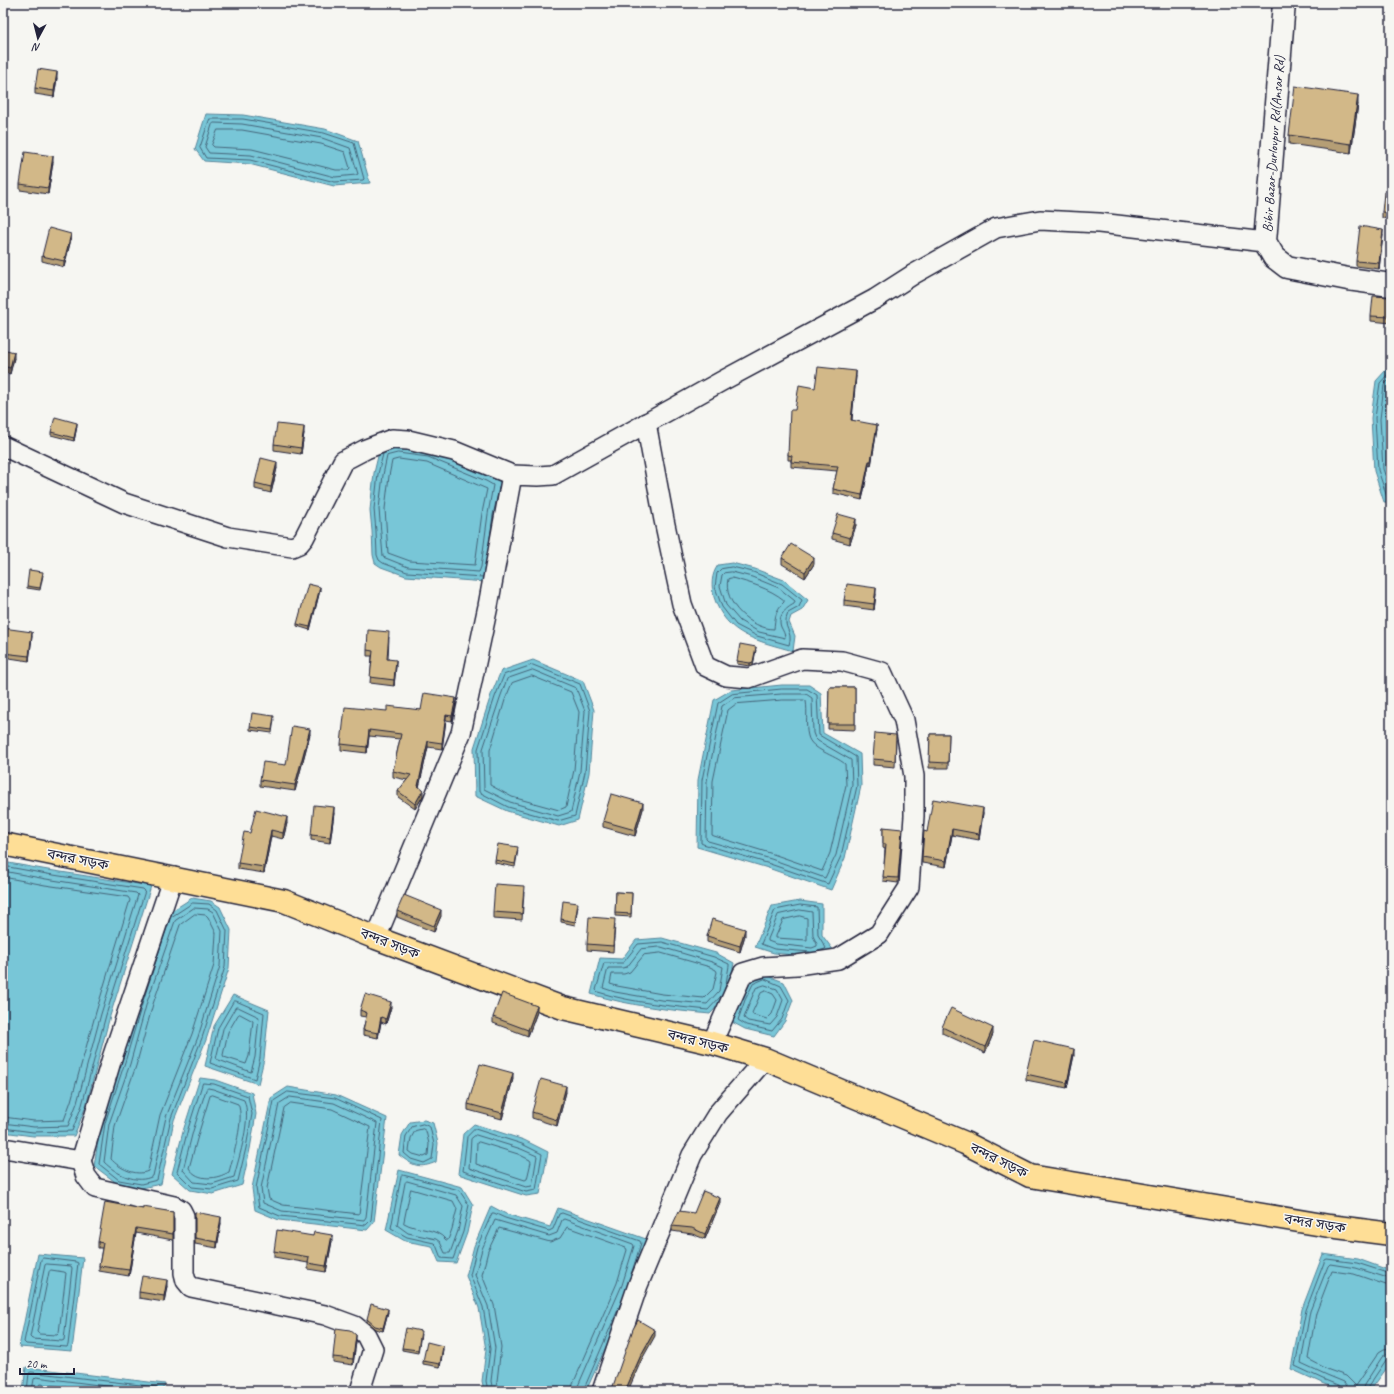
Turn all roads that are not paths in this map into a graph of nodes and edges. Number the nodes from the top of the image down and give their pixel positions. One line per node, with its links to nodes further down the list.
1 (1284, 3): 2 (street, Bibir Bazar-Durlovpur Rd(Ansar Rd))
2 (1265, 242): 3 (street, Bibir Bazar-Durlovpur Rd(Ansar Rd)); 4 (street)
3 (1391, 285)
4 (646, 423): 6 (street); 10 (street)
5 (3, 446): 6 (street)
6 (512, 475): 9 (street)
7 (3, 844): 8 (highway, বন্দর সড়ক)
8 (173, 878): 9 (highway, বন্দর সড়ক); 13 (street)
9 (376, 938): 10 (highway, বন্দর সড়ক)
10 (712, 1043): 11 (highway, বন্দর সড়ক)
11 (765, 1059): 14 (highway, বন্দর সড়ক); 16 (street)
12 (3, 1149): 13 (street)
13 (81, 1161): 15 (street)
14 (1391, 1234)
15 (360, 1391)
16 (602, 1391)

